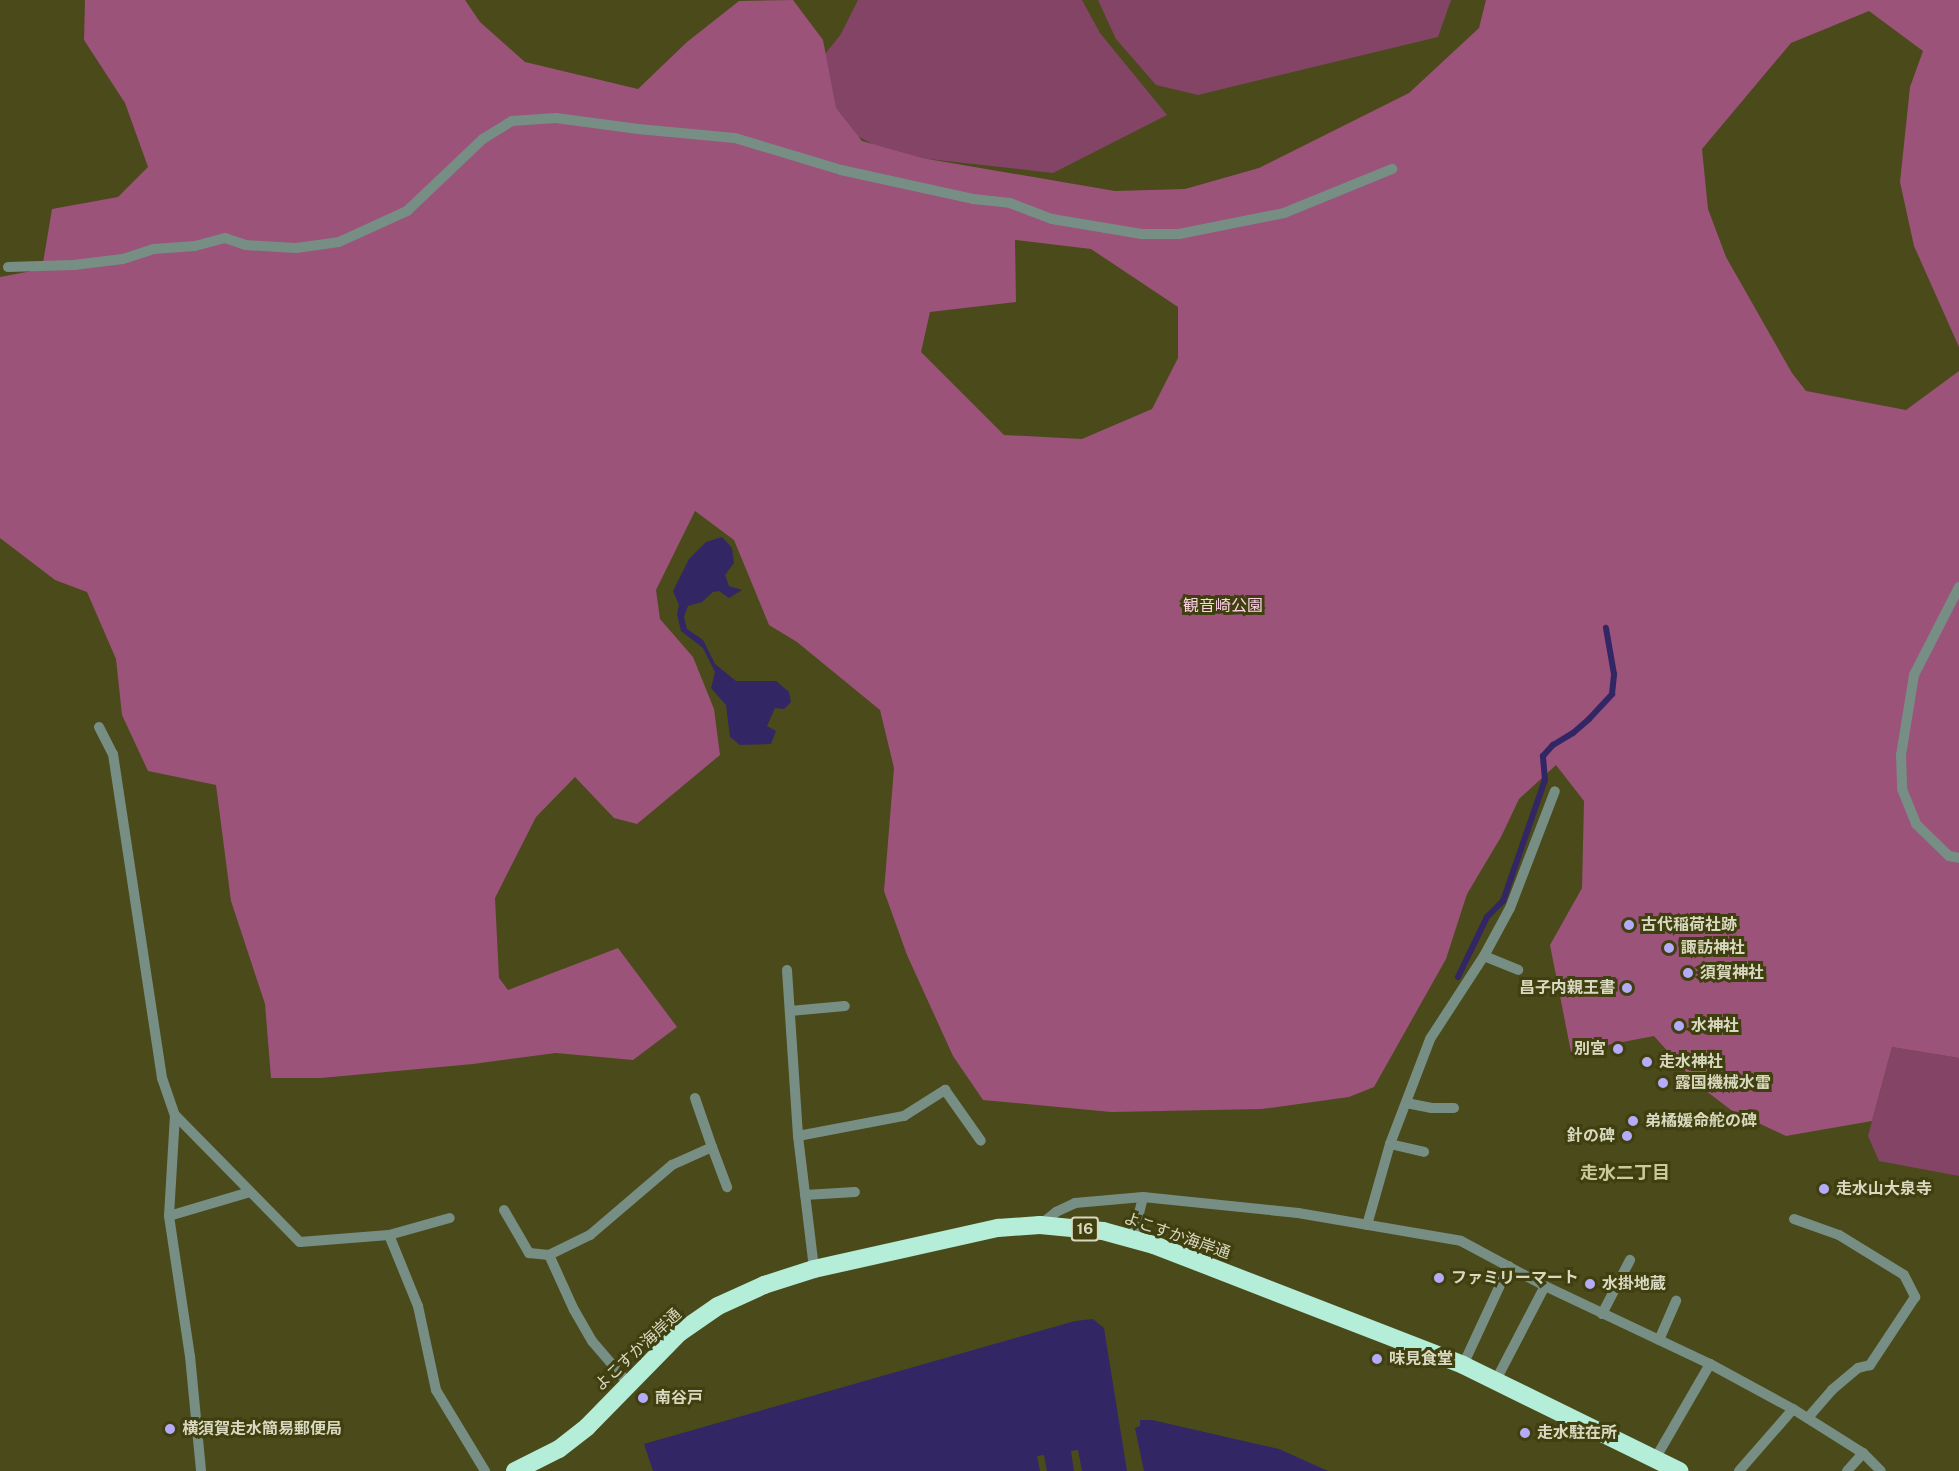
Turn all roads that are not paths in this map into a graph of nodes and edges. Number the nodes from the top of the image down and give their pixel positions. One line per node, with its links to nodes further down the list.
1 (1392, 169): 2 (street)
2 (8, 267)
3 (1959, 587): 6 (street)
4 (99, 727): 15 (street)
5 (1555, 791): 7 (street)
6 (1959, 858)
7 (1484, 956): 9 (street); 13 (street)
8 (787, 970): 11 (street)
9 (1518, 970)
10 (845, 1006): 11 (street)
11 (790, 1011): 16 (street)
12 (694, 1098): 19 (street)
13 (1406, 1103): 14 (street); 18 (street)
14 (1454, 1108)
15 (175, 1115): 22 (street); 27 (street)
16 (798, 1136): 17 (street); 24 (street)
17 (981, 1141)
18 (1390, 1144): 20 (street); 30 (street)
19 (712, 1147): 21 (street); 34 (street)
20 (1424, 1152)
21 (727, 1187)
22 (250, 1192): 27 (street); 32 (street)
23 (855, 1192): 24 (street)
24 (805, 1195): 37 (street)
25 (1143, 1197): 30 (street); 31 (street); 33 (street)
26 (504, 1210): 34 (street)
27 (169, 1216): 50 (street)
28 (450, 1218): 32 (street)
29 (1794, 1219): 47 (street)
30 (1367, 1225): 36 (street)
31 (1040, 1226): 33 (highway, よこすか海岸通 / 16); 37 (highway, よこすか海岸通 / 16)
32 (389, 1235): 51 (street)
33 (1133, 1238): 43 (highway, よこすか海岸通 / 16)
34 (549, 1255): 45 (street)
35 (1630, 1260): 40 (street)
36 (1509, 1266): 38 (street); 43 (street)
37 (814, 1269): 45 (highway, よこすか海岸通 / 16)
38 (1545, 1286): 40 (street); 44 (street)
39 (1676, 1301): 41 (street)
40 (1602, 1314): 41 (street)
41 (1659, 1340): 42 (street)
42 (1710, 1364): 46 (street); 49 (street)
43 (1463, 1365): 44 (highway, よこすか海岸通 / 16)
44 (1496, 1380): 49 (highway, よこすか海岸通 / 16)
45 (628, 1383): 52 (highway, よこすか海岸通 / 16)
46 (1793, 1409): 47 (street); 54 (street)
47 (1809, 1418): 48 (street)
48 (1863, 1454): 55 (street); 56 (street)
49 (1655, 1459): 53 (highway, よこすか海岸通 / 16)
50 (201, 1471)
51 (485, 1471)
52 (515, 1471)
53 (1679, 1471)
54 (1739, 1471)
55 (1847, 1471)
56 (1881, 1471)

